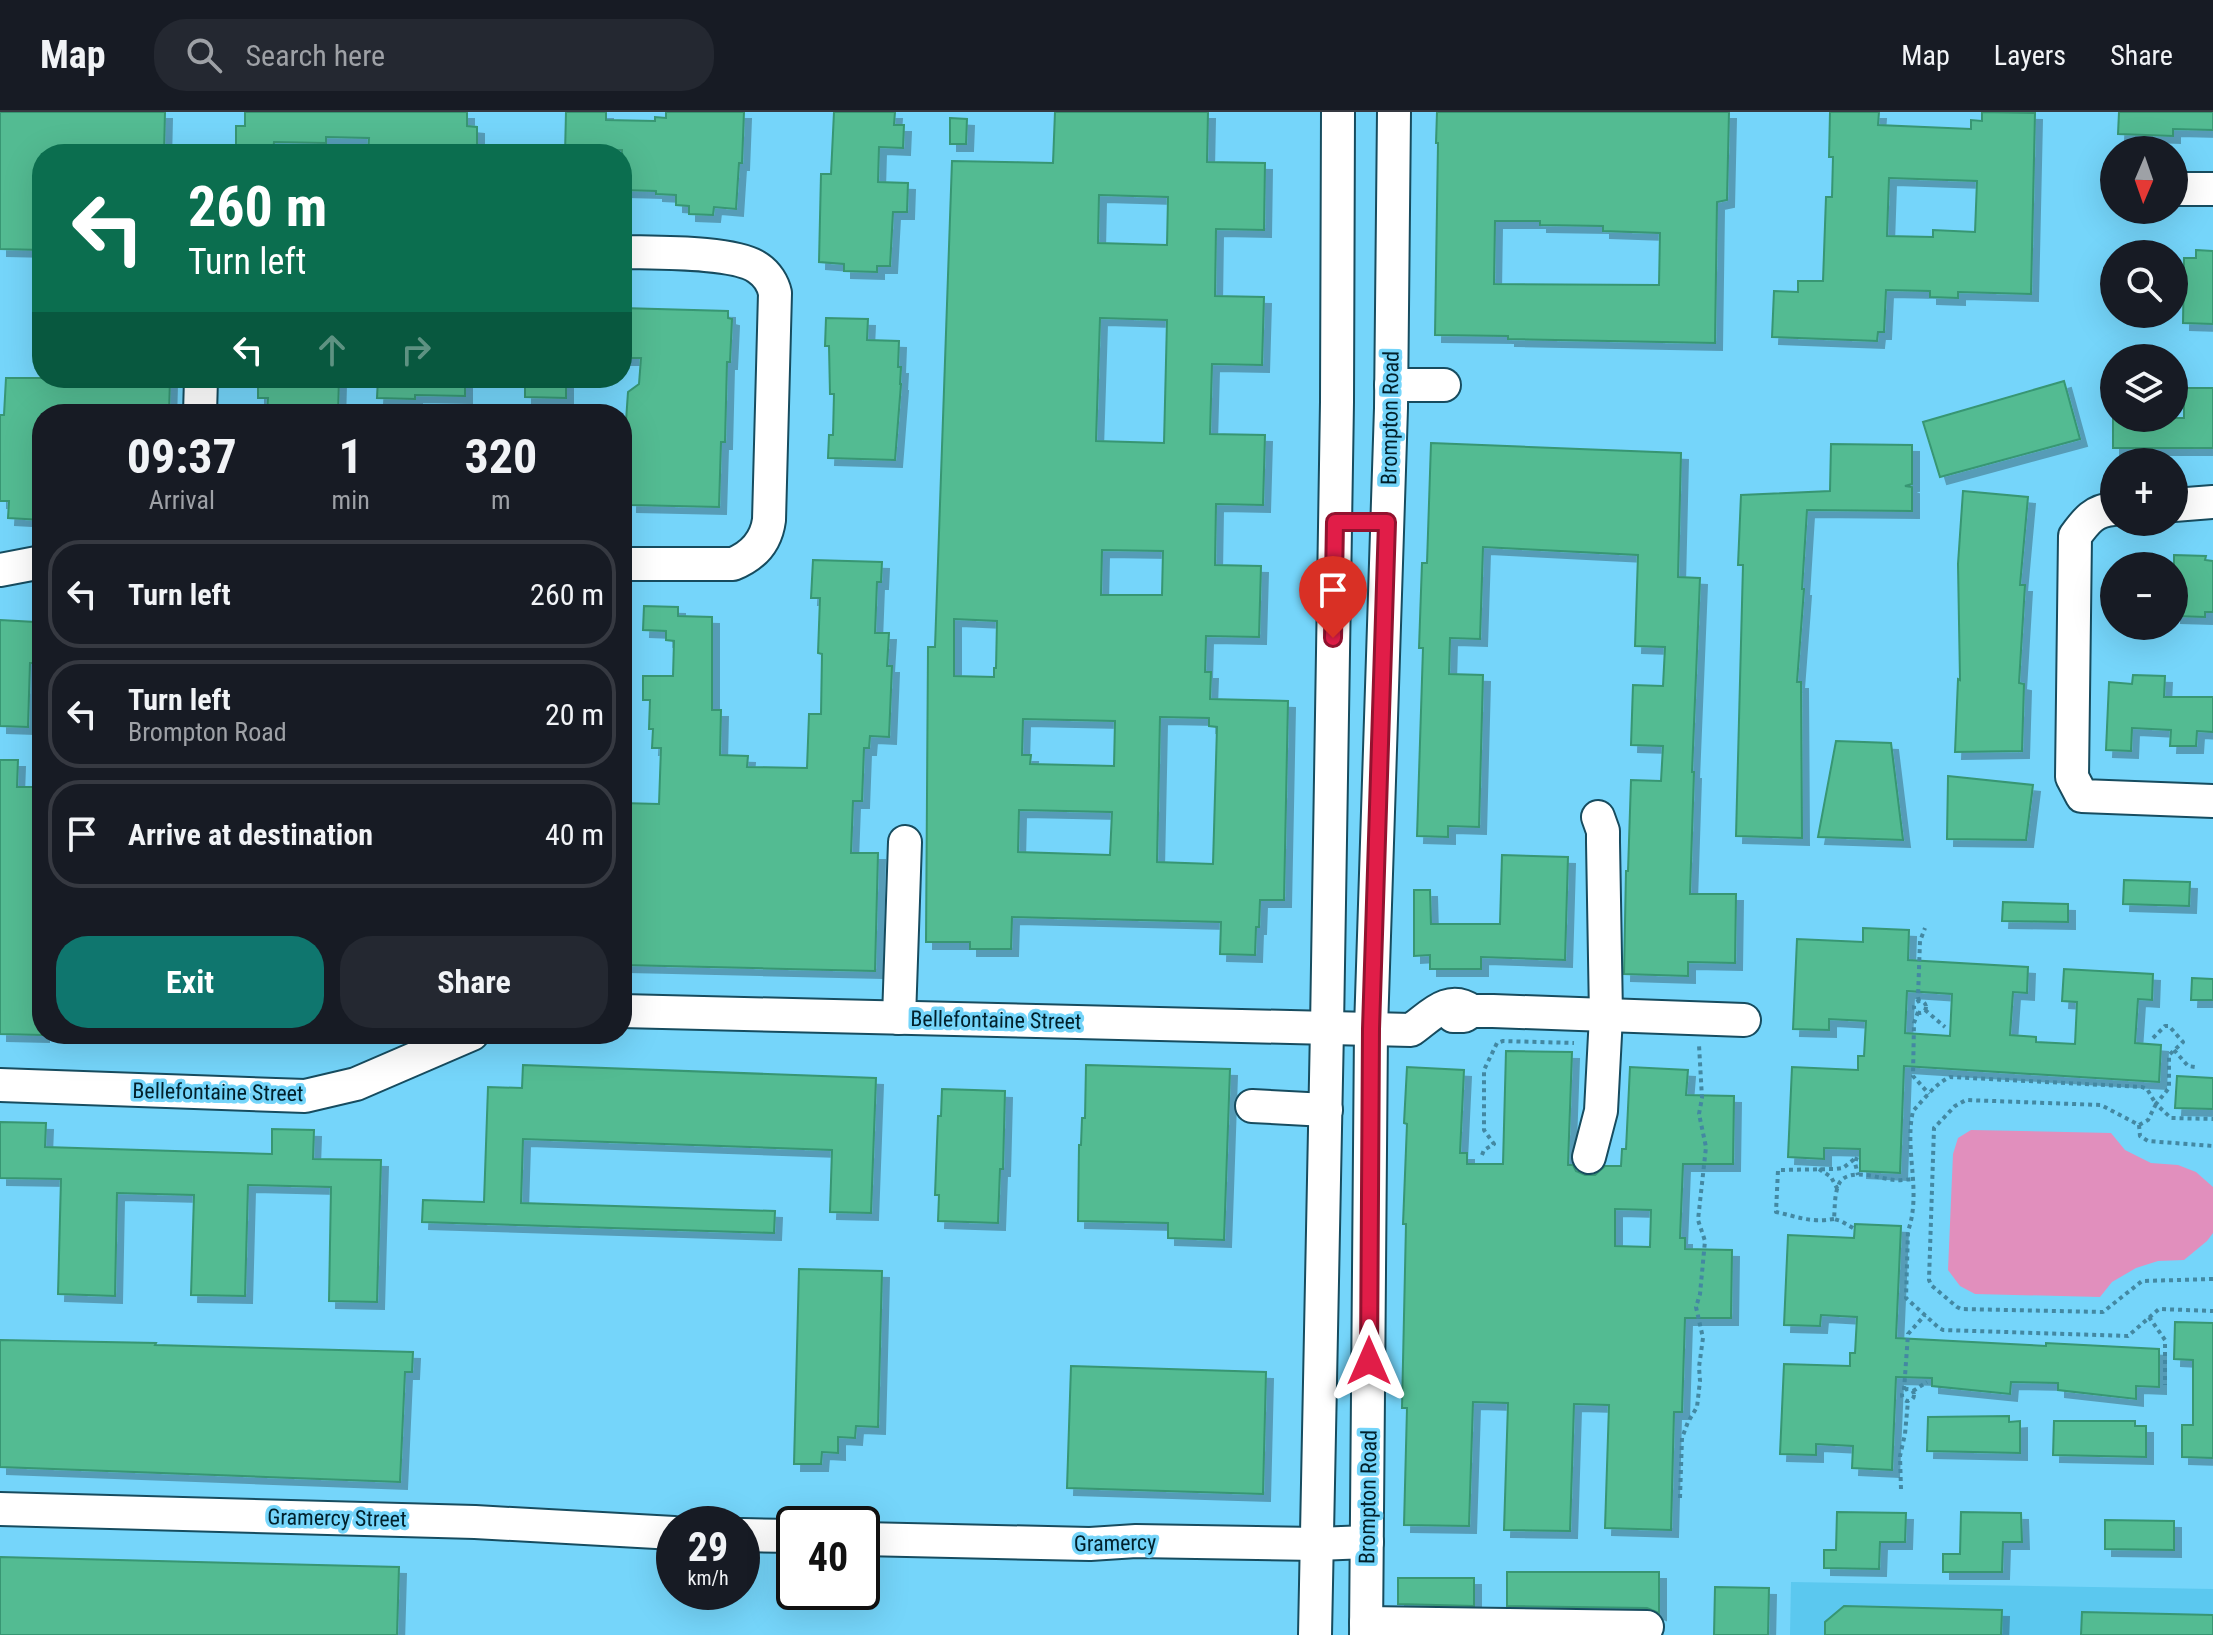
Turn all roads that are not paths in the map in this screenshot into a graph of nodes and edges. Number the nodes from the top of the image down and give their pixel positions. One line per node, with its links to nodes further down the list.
1 (1338, 112): 11 (street)
2 (1394, 112): 6 (street, Brompton Road)
3 (2188, 189): 4 (street)
4 (2213, 189)
5 (633, 252): 14 (street)
6 (1391, 385): 7 (street); 12 (street, Brompton Road)
7 (1444, 385)
8 (2213, 502): 9 (street)
9 (2188, 504)
10 (2100, 511): 16 (street)
11 (1335, 522): 12 (street); 22 (street)
12 (1387, 522): 23 (street, Brompton Road)
13 (32, 564): 15 (street)
14 (632, 564)
15 (0, 570)
16 (2213, 801)
17 (1598, 817): 24 (street)
18 (905, 842): 20 (street)
19 (632, 1011): 20 (street, Bellefontaine Street)
20 (899, 1018): 22 (street, Bellefontaine Street)
21 (1744, 1020): 24 (street)
22 (1327, 1028): 23 (street, Bellefontaine Street); 28 (street)
23 (1371, 1029): 24 (street, Bellefontaine Street); 33 (street, Brompton Road)
24 (1605, 1030): 29 (street)
25 (449, 1044): 26 (street, Bellefontaine Street)
26 (0, 1085)
27 (1252, 1106): 28 (street)
28 (1326, 1110): 34 (street)
29 (1589, 1157)
30 (0, 1509): 31 (street, Gramercy Street)
31 (656, 1532)
32 (880, 1539): 34 (street, Gramercy)
33 (1367, 1542): 34 (street, Gramercy); 36 (street, Brompton Road)
34 (1317, 1544): 37 (street)
35 (1647, 1627): 36 (street)
36 (1366, 1629)
37 (1315, 1635)

